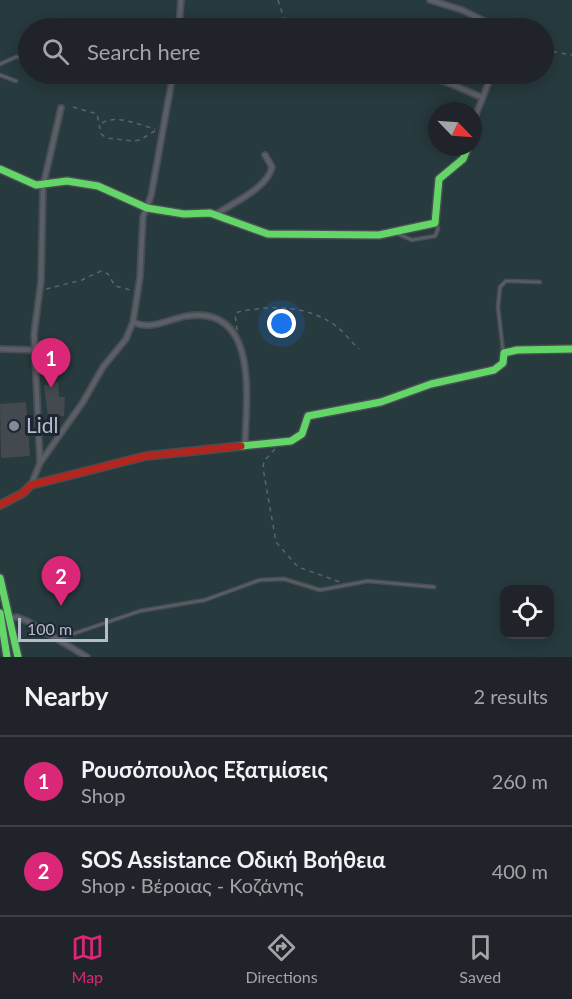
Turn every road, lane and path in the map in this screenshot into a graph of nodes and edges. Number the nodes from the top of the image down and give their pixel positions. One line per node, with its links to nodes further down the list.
1 (181, 0): 4 (street)
2 (278, 0): 5 (path)
3 (430, 0): 6 (street)
4 (180, 18)
5 (284, 18)
6 (478, 18)
7 (554, 52): 8 (path)
8 (572, 55)
9 (18, 57): 10 (lane)
10 (0, 64)
11 (0, 75): 12 (lane)
12 (16, 81)
13 (170, 84): 21 (street)
14 (449, 84): 16 (street)
15 (487, 84): 16 (street)
16 (481, 97): 17 (street)
17 (479, 102)
18 (73, 107): 20 (path)
19 (61, 108): 25 (street)
20 (101, 124): 21 (path); 21 (path)
21 (159, 128): 26 (street)
22 (265, 155): 27 (street)
23 (465, 156): 28 (street)
24 (0, 169): 25 (street)
25 (43, 186): 26 (street); 31 (street)
26 (147, 208): 27 (street); 32 (street)
27 (215, 214): 29 (street)
28 (435, 223): 29 (street); 29 (lane)
29 (394, 232)
30 (540, 282): 39 (lane)
31 (40, 290): 32 (path); 38 (street)
32 (138, 291): 33 (street)
33 (133, 322): 34 (street); 42 (street)
34 (237, 335): 35 (path); 41 (street)
35 (359, 349)
36 (572, 349): 39 (street)
37 (0, 350): 38 (street)
38 (34, 350): 42 (street)
39 (504, 354): 40 (street)
40 (278, 442): 41 (street); 46 (path)
41 (245, 445): 43 (street)
42 (40, 464): 43 (street)
43 (31, 485): 44 (street)
44 (0, 505)
45 (0, 578): 49 (street)
46 (346, 585): 47 (lane); 50 (lane)
47 (434, 587)
48 (1, 617): 51 (street)
49 (11, 618): 50 (street); 52 (street)
50 (58, 639): 53 (street)
51 (8, 657)
52 (18, 657)
53 (87, 657)

